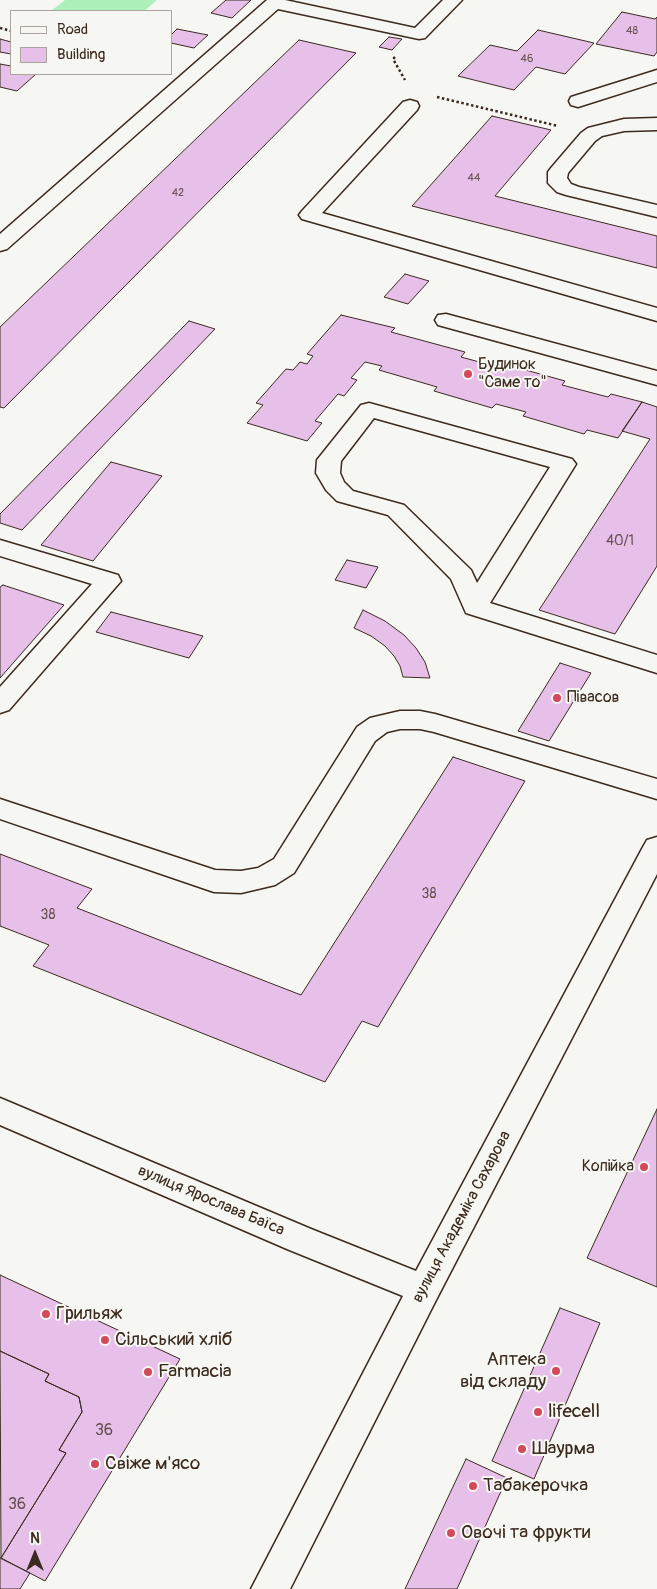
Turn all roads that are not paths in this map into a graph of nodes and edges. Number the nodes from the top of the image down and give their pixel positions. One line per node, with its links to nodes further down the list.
1 (453, 0): 7 (street)
2 (657, 76): 4 (street)
3 (409, 97): 8 (street)
4 (578, 101)
5 (657, 124): 6 (street)
6 (657, 212)
7 (0, 244)
8 (657, 315)
9 (446, 320): 10 (street)
10 (657, 378)
11 (0, 548): 14 (street)
12 (475, 607): 12 (street); 13 (street)
13 (657, 664)
14 (0, 704)
15 (657, 789): 16 (street)
16 (0, 809)
17 (657, 847): 19 (street, вулиця Академіка Сахарова)
18 (0, 1112): 19 (street, вулиця Ярослава Баїса)
19 (424, 1289): 20 (street, вулиця Академіка Сахарова)
20 (270, 1589)

